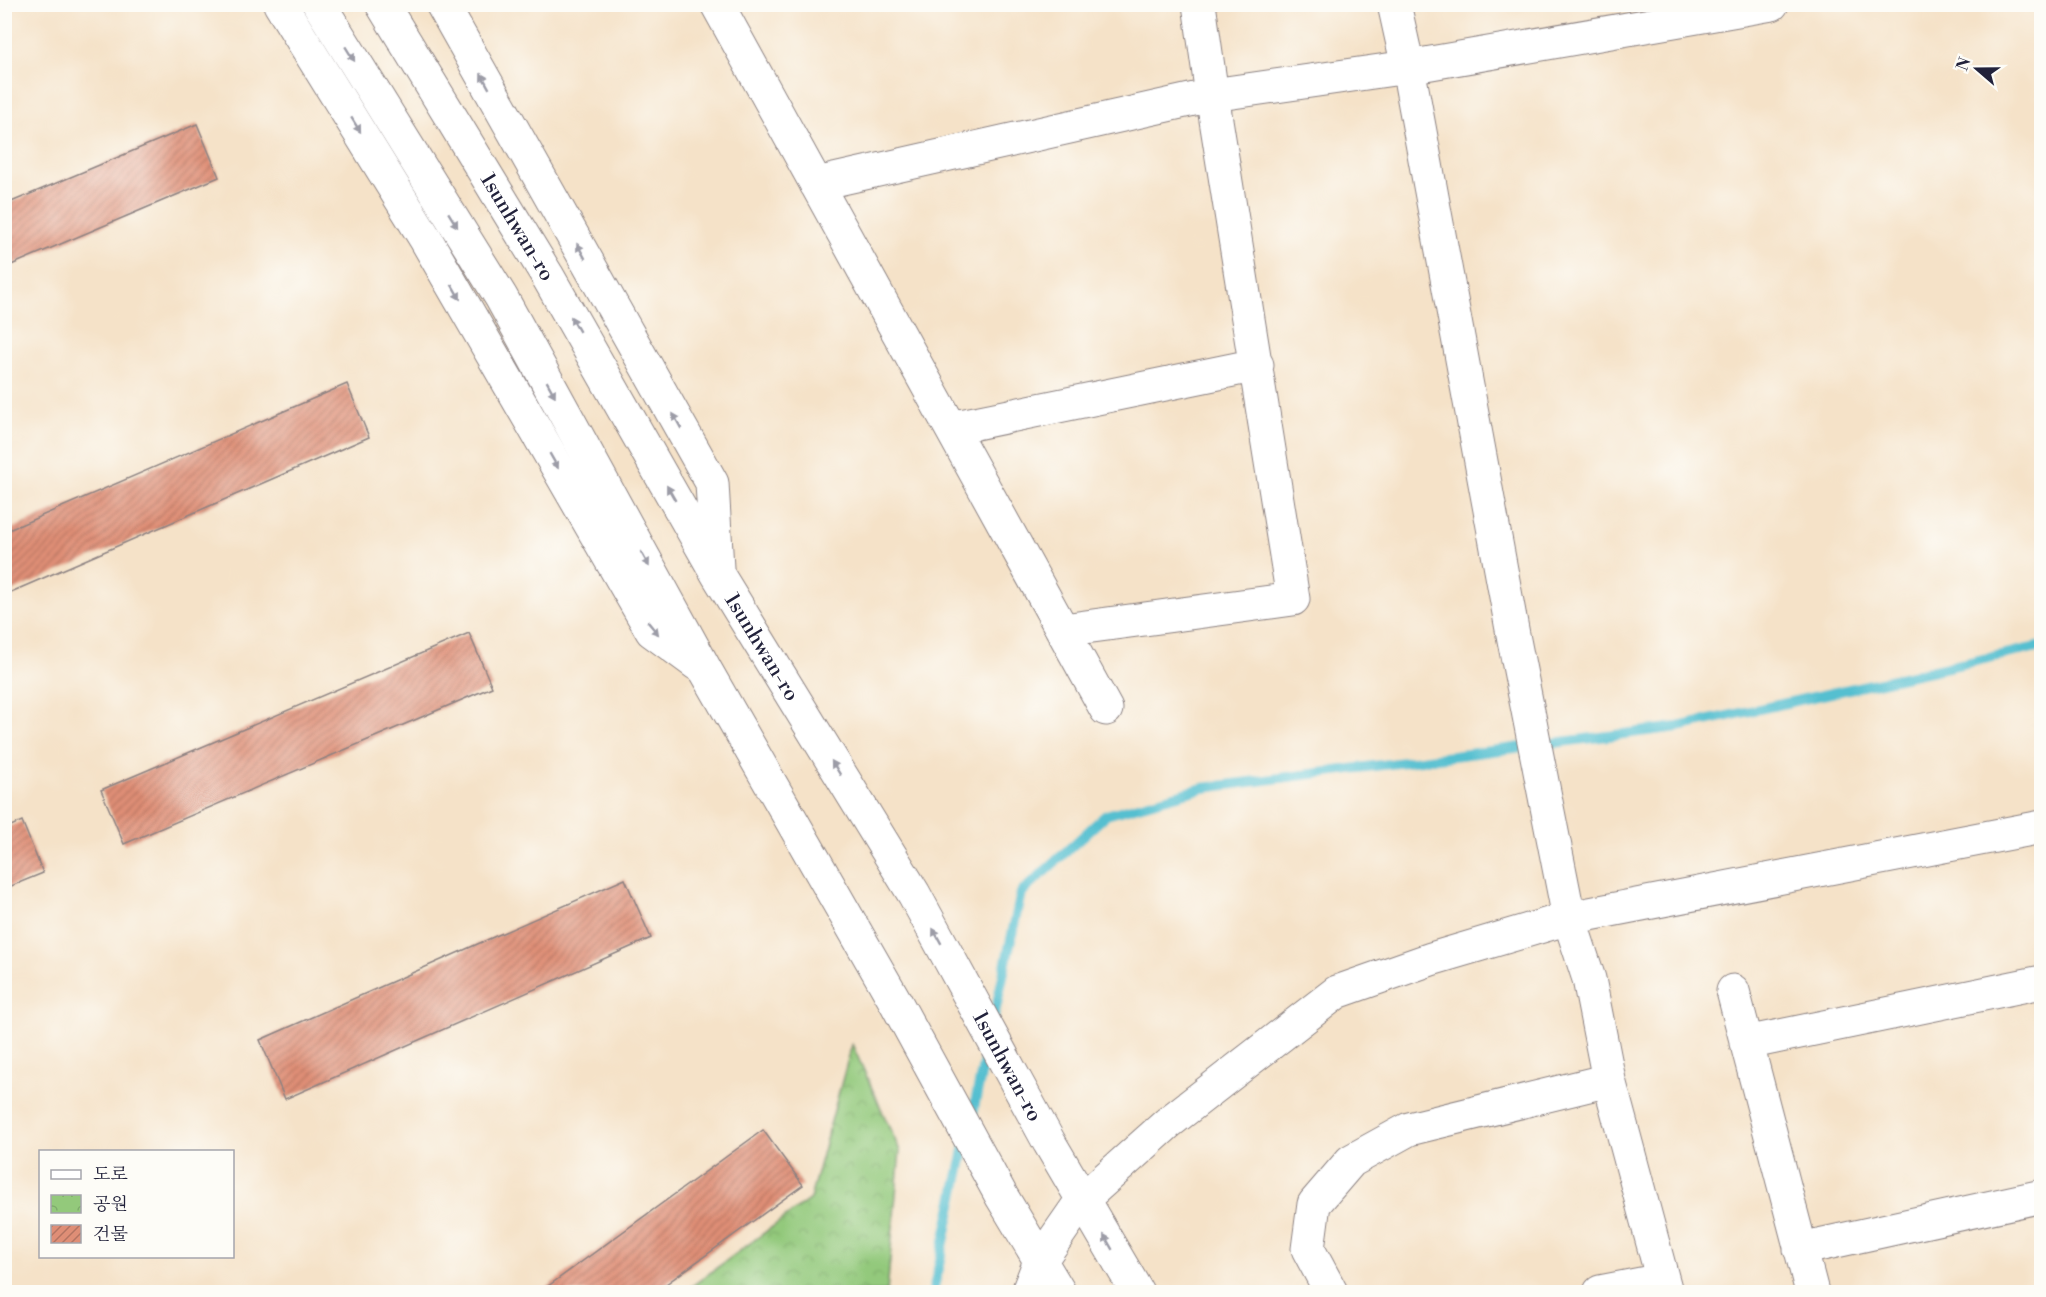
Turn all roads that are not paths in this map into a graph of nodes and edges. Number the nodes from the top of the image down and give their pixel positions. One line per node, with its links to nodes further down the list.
1 (280, 4): 16 (street, one-way to 16)
2 (320, 4): 16 (street, one-way to 16)
3 (382, 4): 14 (street, 1sunhwan-ro, one-way to 3)
4 (442, 4): 14 (street, one-way to 4)
5 (717, 4): 11 (street)
6 (1199, 4): 10 (street)
7 (1394, 4): 9 (street)
8 (1772, 4): 9 (street)
9 (1408, 67): 10 (street); 19 (street)
10 (1212, 95): 11 (street); 12 (street)
11 (816, 184): 13 (street)
12 (1257, 365): 13 (street); 15 (street)
13 (951, 428): 15 (street)
14 (718, 575): 25 (street, 1sunhwan-ro, one-way to 14)
15 (1063, 630): 17 (street)
16 (706, 671): 27 (street)
17 (1107, 709)
18 (2042, 827): 19 (street)
19 (1569, 918): 23 (street); 25 (street)
20 (2042, 982): 22 (street)
21 (1733, 991): 22 (street)
22 (1746, 1043): 26 (street)
23 (1609, 1080): 28 (street); 32 (street)
24 (2042, 1196): 26 (street)
25 (1083, 1199): 27 (street); 31 (street, 1sunhwan-ro, one-way to 25)
26 (1800, 1249): 34 (street)
27 (1040, 1261): 29 (street); 30 (street)
28 (1664, 1286): 33 (street)
29 (1028, 1293)
30 (1059, 1293)
31 (1137, 1293)
32 (1331, 1293)
33 (1600, 1293)
34 (1812, 1293)

